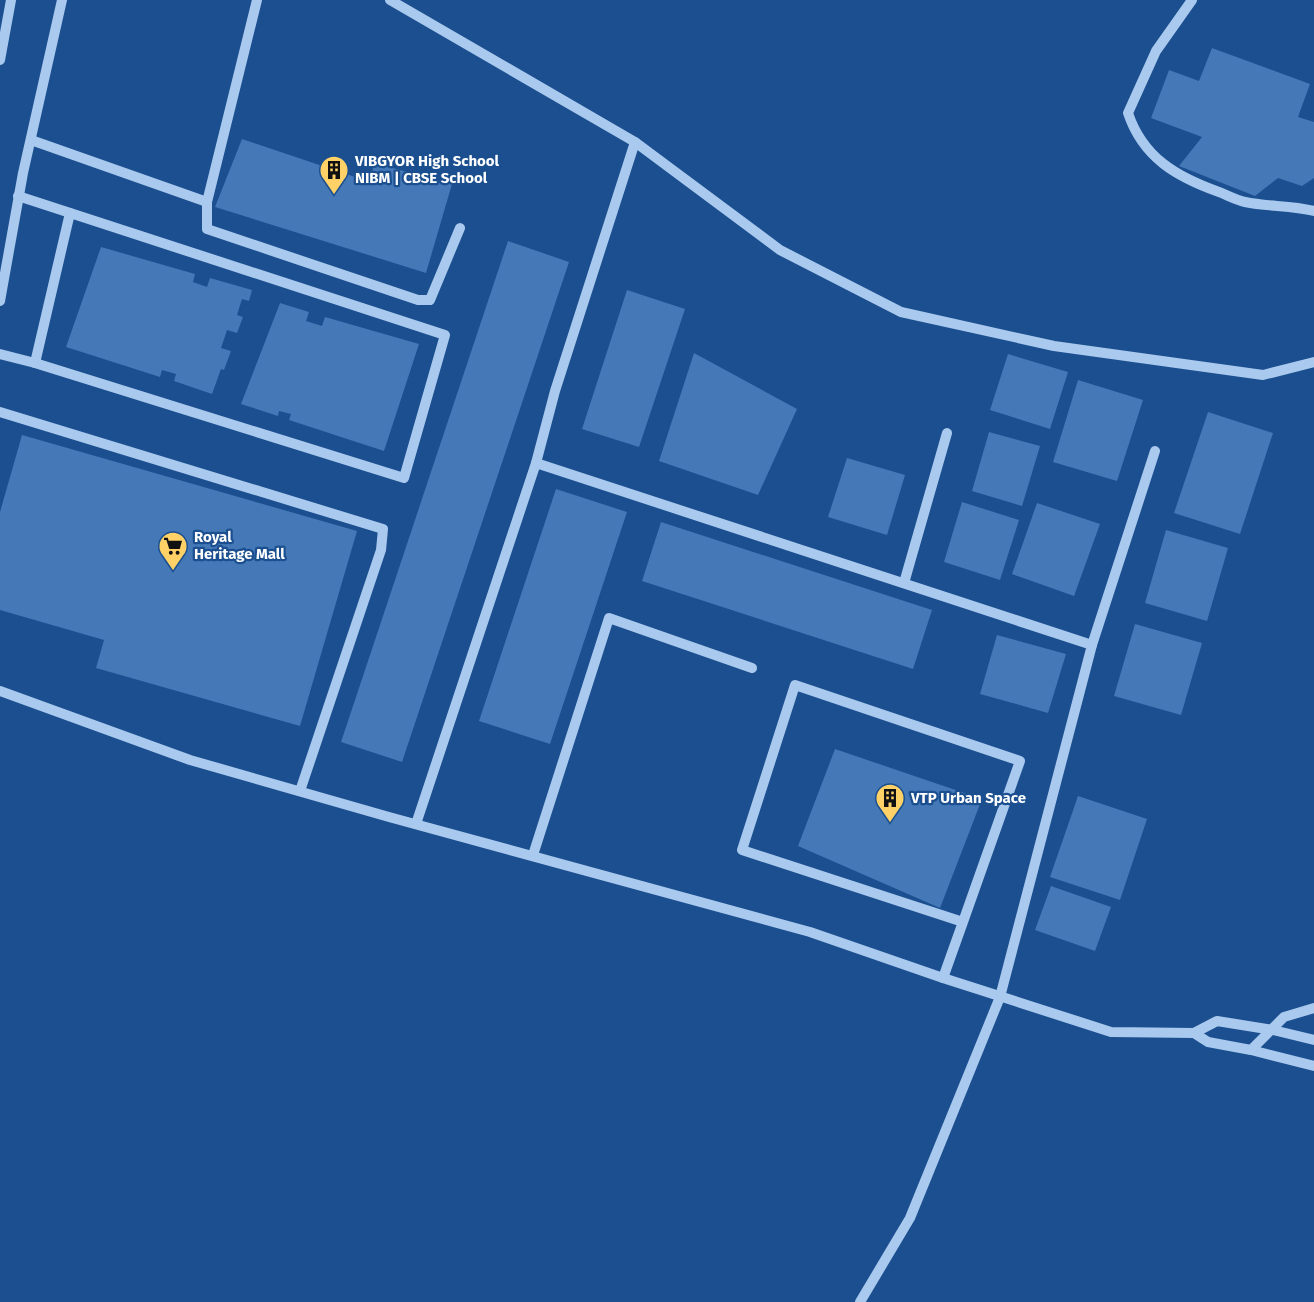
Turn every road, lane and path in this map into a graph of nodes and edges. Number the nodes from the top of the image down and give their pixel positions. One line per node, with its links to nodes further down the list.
1 (11, 0): 6 (street)
2 (62, 0): 7 (street)
3 (256, 0): 10 (street)
4 (390, 0): 8 (street)
5 (1192, 0): 11 (street)
6 (0, 60)
7 (31, 140): 9 (street); 10 (street)
8 (635, 142): 16 (street); 21 (street)
9 (18, 196): 12 (street); 14 (street)
10 (207, 202): 13 (street)
11 (1314, 211)
12 (69, 213): 17 (street); 17 (street)
13 (460, 228)
14 (0, 301)
15 (0, 354): 17 (street)
16 (1314, 362)
17 (35, 363)
18 (0, 412): 26 (street)
19 (947, 433): 22 (street)
20 (1155, 451): 23 (street)
21 (536, 463): 22 (street); 27 (street)
22 (904, 583): 23 (street)
23 (1092, 645): 31 (street)
24 (752, 668): 28 (street)
25 (0, 691): 26 (street)
26 (300, 791): 27 (street)
27 (416, 824): 28 (street)
28 (533, 855): 30 (street)
29 (963, 922): 29 (street); 30 (street)
30 (943, 978): 31 (street)
31 (1000, 997): 34 (street); 38 (street)
32 (1314, 1008): 33 (street)
33 (1272, 1030): 34 (street); 35 (street); 36 (street)
34 (1194, 1033): 36 (street)
35 (1314, 1040)
36 (1251, 1050): 37 (street)
37 (1314, 1066)
38 (860, 1302)

